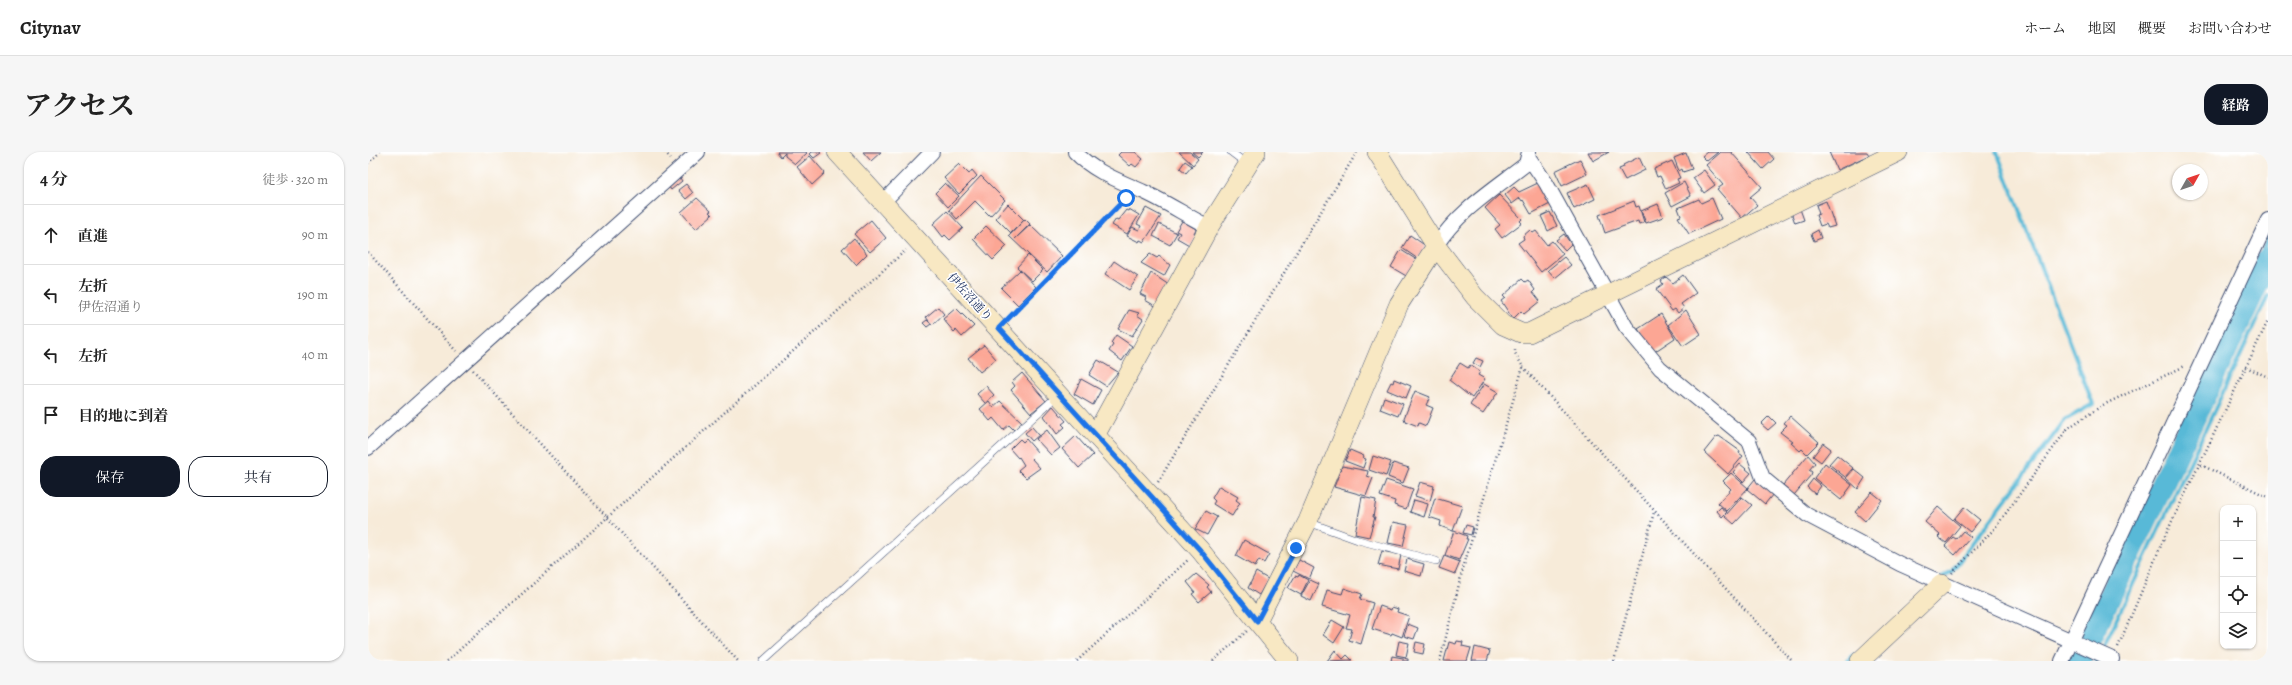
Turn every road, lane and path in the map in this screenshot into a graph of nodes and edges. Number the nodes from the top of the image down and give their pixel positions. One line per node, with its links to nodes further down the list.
1 (380, 152): 12 (path)
2 (698, 152): 25 (street)
3 (837, 152): 14 (street, 伊佐沼通り)
4 (932, 152): 14 (street)
5 (1075, 152): 13 (street)
6 (1231, 152): 11 (lane)
7 (1357, 152): 33 (path)
8 (1377, 152): 18 (street)
9 (1898, 152): 20 (street)
10 (1529, 155): 18 (street); 20 (street)
11 (1252, 158): 16 (street)
12 (368, 162)
13 (1133, 188): 16 (street); 22 (path)
14 (883, 202): 17 (street, 伊佐沼通り)
15 (2268, 220): 24 (street)
16 (1209, 227): 30 (street)
17 (918, 240): 22 (street, 伊佐沼通り); 36 (path)
18 (1436, 246): 23 (street); 37 (street)
19 (368, 252): 25 (path)
20 (1607, 294): 23 (street); 40 (street)
21 (2268, 321): 27 (path)
22 (999, 328): 29 (street, 伊佐沼通り)
23 (1512, 329): 26 (path)
24 (2205, 356): 40 (path); 42 (street)
25 (464, 360): 31 (street); 36 (path)
26 (1524, 367): 35 (path); 50 (path)
27 (2246, 367): 28 (path); 32 (path)
28 (2268, 377)
29 (1059, 394): 30 (street, 伊佐沼通り); 46 (lane)
30 (1096, 434): 33 (street, 伊佐沼通り)
31 (368, 448)
32 (2201, 466): 34 (path); 43 (path)
33 (1150, 495): 38 (street, 伊佐沼通り)
34 (2268, 497)
35 (1654, 512): 51 (path); 52 (path)
36 (609, 517): 44 (path); 45 (path)
37 (1308, 521): 39 (lane); 41 (street)
38 (1200, 550): 41 (street, 伊佐沼通り); 47 (path)
39 (1436, 561)
40 (1942, 584): 42 (street); 53 (street)
41 (1257, 621): 48 (path); 49 (street, 伊佐沼通り)
42 (2073, 640): 43 (street); 54 (street)
43 (2112, 659)
44 (447, 661)
45 (738, 661)
46 (763, 661)
47 (1077, 661)
48 (1213, 661)
49 (1289, 661)
50 (1440, 661)
51 (1614, 661)
52 (1792, 661)
53 (1860, 661)
54 (2062, 661)

